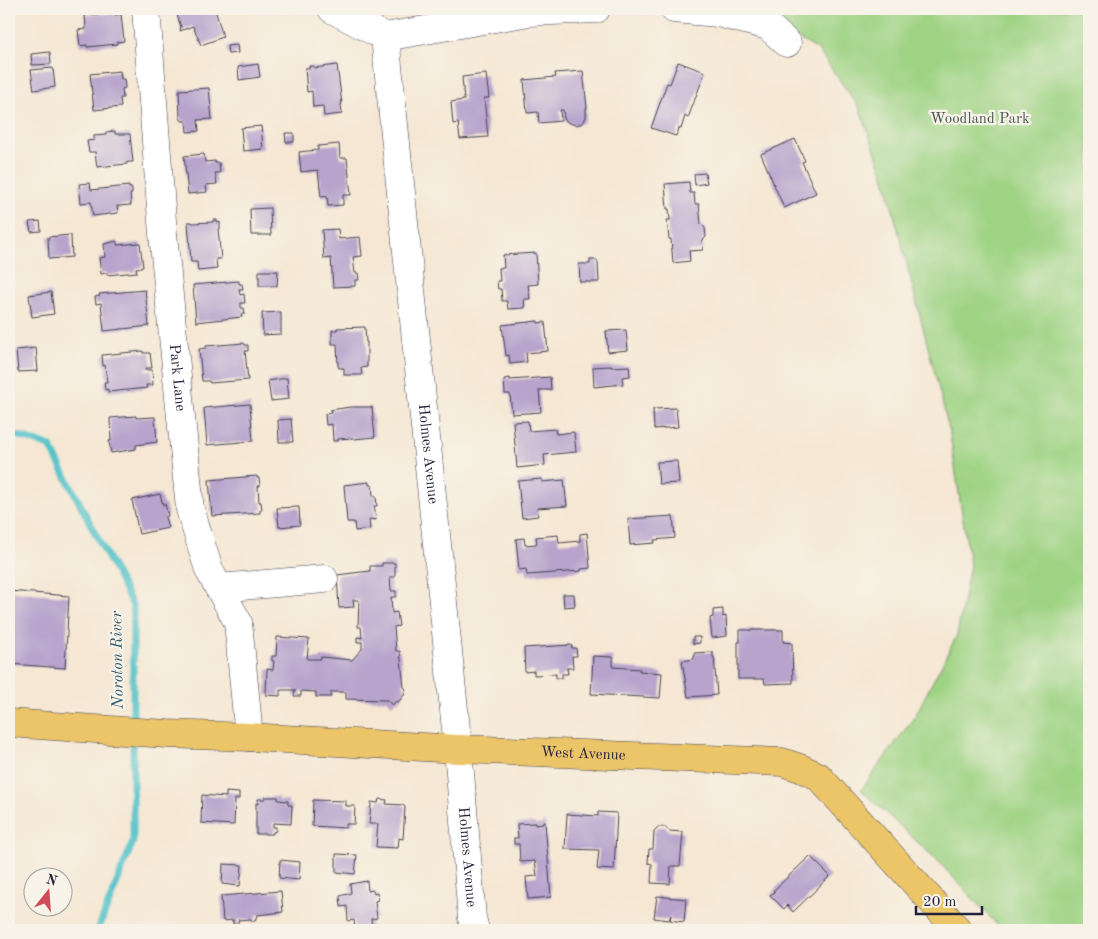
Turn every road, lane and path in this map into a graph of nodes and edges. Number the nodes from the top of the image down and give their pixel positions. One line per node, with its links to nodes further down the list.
1 (146, 9): 9 (street, Park Lane)
2 (332, 9): 6 (street)
3 (596, 9): 5 (street)
4 (674, 9): 7 (street)
5 (529, 10): 6 (street)
6 (385, 37): 12 (street, Holmes Avenue)
7 (787, 43)
8 (324, 579): 9 (street)
9 (219, 588): 11 (street, Park Lane)
10 (9, 723): 11 (main road, West Avenue)
11 (249, 737): 12 (main road, West Avenue)
12 (458, 749): 13 (street, Holmes Avenue); 14 (main road, West Avenue)
13 (475, 930)
14 (958, 930)

